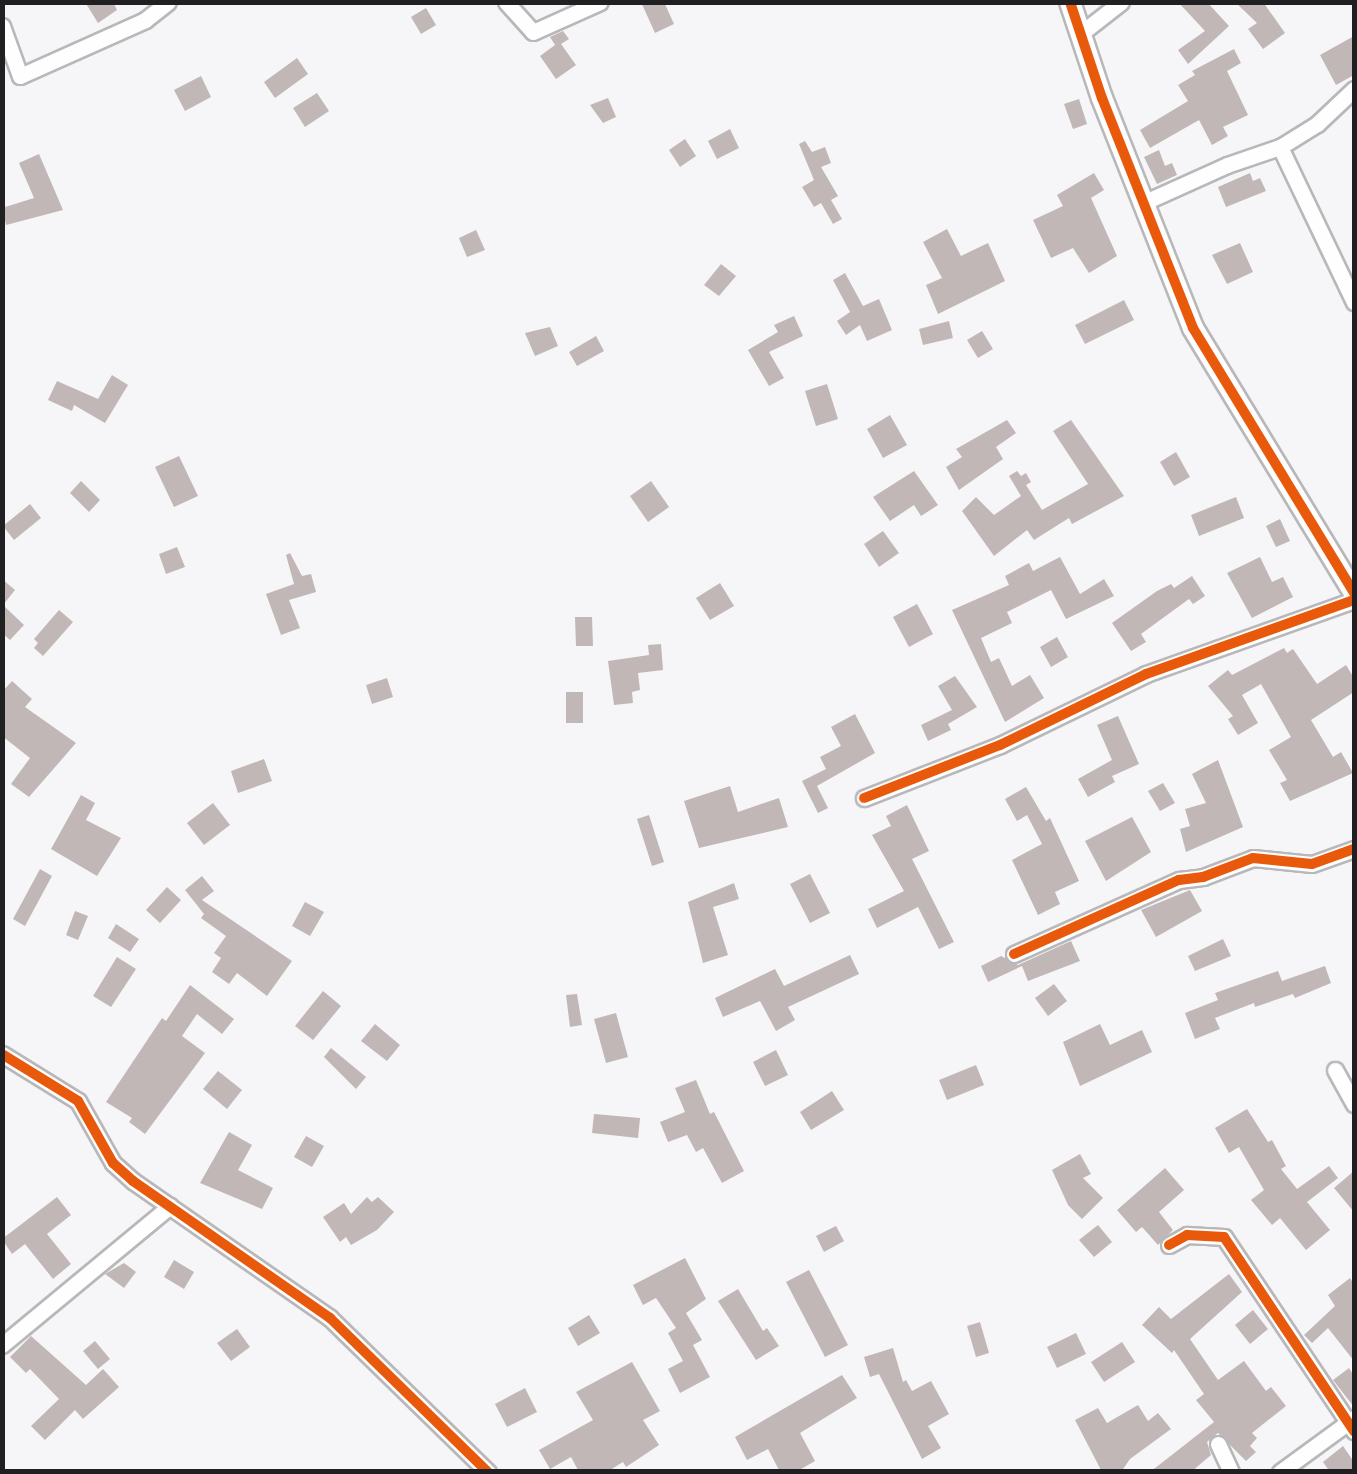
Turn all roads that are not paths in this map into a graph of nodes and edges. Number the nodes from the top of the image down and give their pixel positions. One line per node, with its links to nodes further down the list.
1 (168, 2): 6 (street)
2 (506, 2): 3 (street)
3 (600, 2)
4 (1070, 2): 7 (street)
5 (1120, 2): 7 (street)
6 (2, 26)
7 (1080, 34): 10 (street)
8 (1354, 89): 9 (street)
9 (1280, 147): 10 (street); 11 (street)
10 (1146, 202): 12 (street)
11 (1354, 302)
12 (1354, 597): 13 (street)
13 (864, 798)
14 (1354, 850): 15 (street)
15 (1014, 954)
16 (2, 1054): 19 (street)
17 (1334, 1070): 18 (street)
18 (1354, 1104)
19 (170, 1206): 21 (street); 24 (street)
20 (1168, 1245): 22 (street)
21 (2, 1345)
22 (1352, 1424): 26 (street)
23 (1218, 1444): 25 (street)
24 (488, 1472)
25 (1231, 1472)
26 (1280, 1472)

